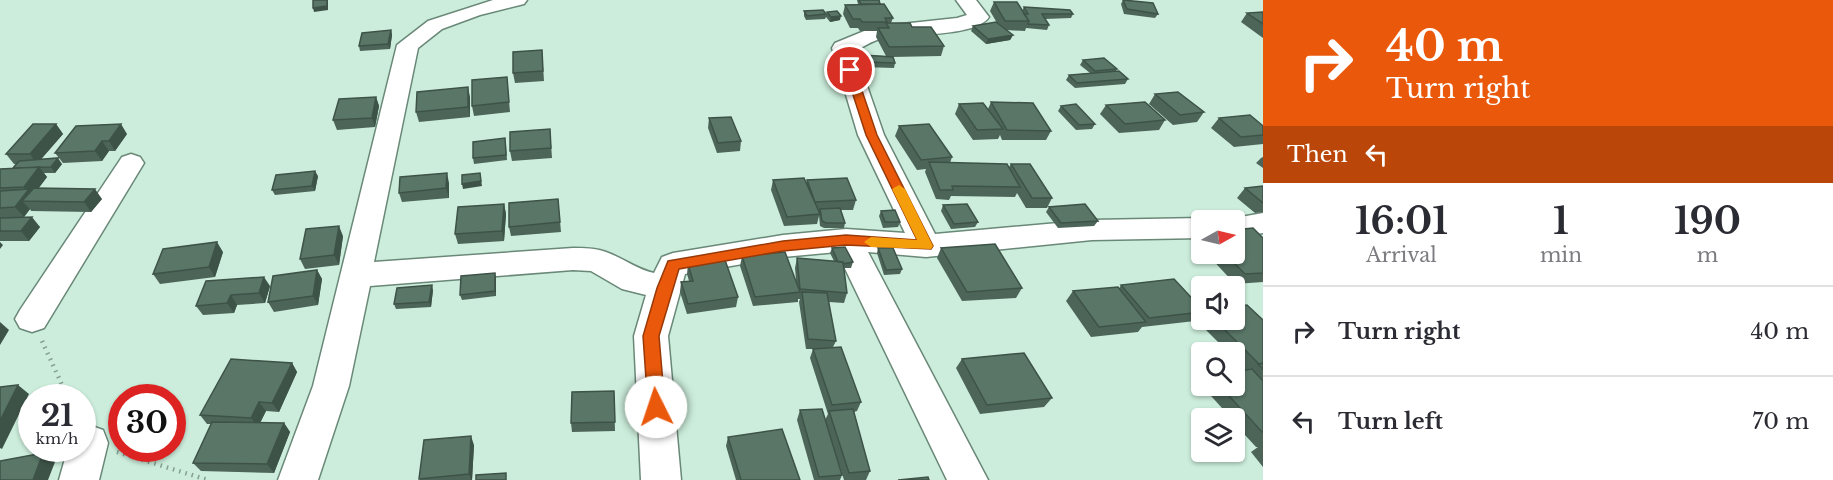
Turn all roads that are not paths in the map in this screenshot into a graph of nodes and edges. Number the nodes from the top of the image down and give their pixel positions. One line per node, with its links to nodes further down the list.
1 (517, 0): 9 (street)
2 (966, 0): 7 (street)
3 (131, 162): 11 (street)
4 (1246, 226): 8 (street)
5 (1191, 228): 7 (street)
6 (846, 240): 7 (street); 10 (street); 16 (street)
7 (926, 246)
8 (1263, 247)
9 (357, 275): 10 (street); 14 (street)
10 (664, 288): 15 (street)
11 (32, 319)
12 (84, 462): 13 (street)
13 (79, 480)
14 (298, 480)
15 (661, 480)
16 (968, 480)

